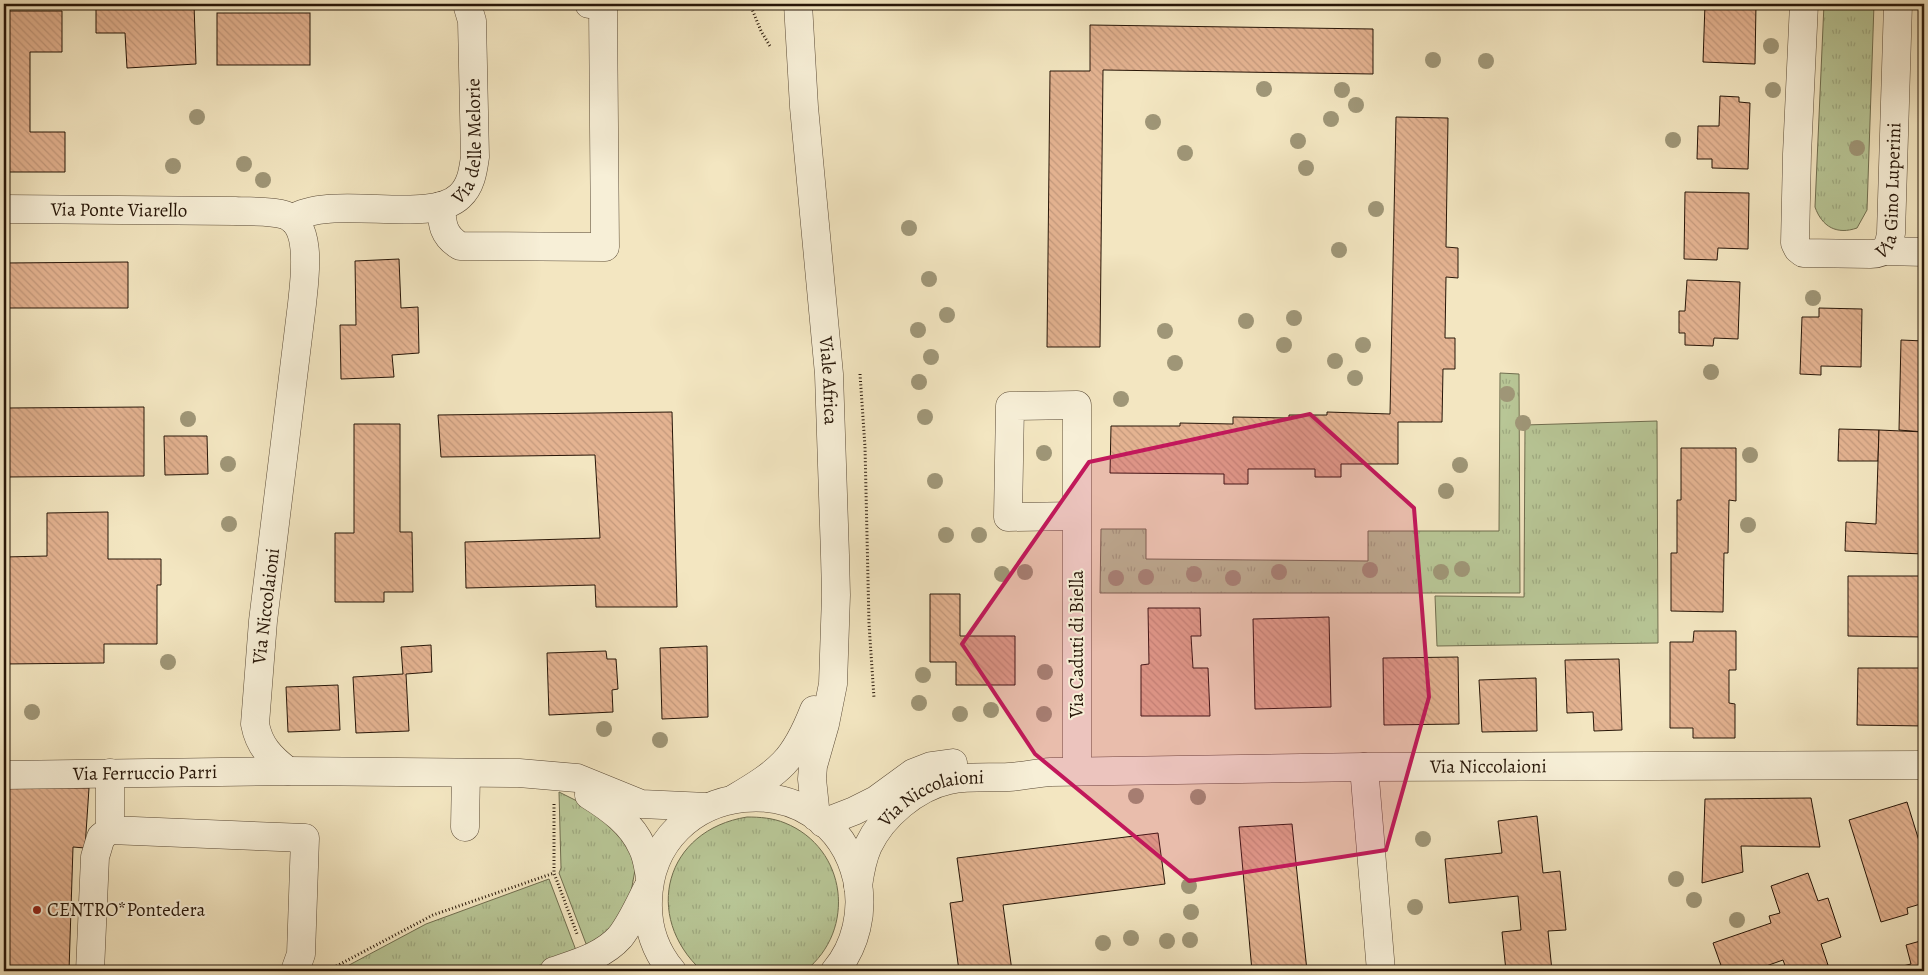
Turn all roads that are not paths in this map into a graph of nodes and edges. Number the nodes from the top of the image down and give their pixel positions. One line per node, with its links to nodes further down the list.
1 (467, 4): 8 (street, Via delle Melorie)
2 (589, 4): 8 (street)
3 (786, 4): 7 (street, Viale Africa)
4 (798, 4): 7 (street, Viale Africa)
5 (1804, 4): 11 (street, Via Gino Luperini)
6 (1898, 4): 11 (street, Via Gino Luperini)
7 (804, 107): 14 (street, Viale Africa)
8 (441, 206): 10 (street, Via delle Melorie)
9 (4, 209): 10 (street, Via Ponte Viarello)
10 (292, 219): 17 (street, Via Niccolaioni)
11 (1885, 251): 12 (street)
12 (1924, 252)
13 (1076, 516): 13 (street, Via Caduti di Biella); 18 (street, Via Caduti di Biella)
14 (834, 654): 23 (street, Viale Africa); 25 (street, Viale Africa)
15 (1924, 765): 16 (street, Via Niccolaioni)
16 (1364, 767): 18 (street, Via Niccolaioni); 37 (street)
17 (288, 771): 19 (street, Via Ferruccio Parri); 20 (street)
18 (1064, 772): 25 (street, Via Niccolaioni); 29 (street, Via Niccolaioni)
19 (110, 773): 21 (street, Via Ferruccio Parri); 27 (street)
20 (466, 773): 22 (street); 26 (street)
21 (4, 775)
22 (560, 776): 24 (street); 28 (street)
23 (735, 798): 24 (street, Viale Africa); 25 (street, Viale Africa)
24 (707, 807): 28 (street, Viale Africa)
25 (820, 820): 29 (street, Viale Africa)
26 (465, 827)
27 (110, 830): 31 (street); 33 (street)
28 (649, 883): 35 (street, Viale Africa); 36 (street, Viale Africa)
29 (858, 886): 32 (street, Viale Africa)
30 (324, 924): 31 (street)
31 (302, 941): 34 (street)
32 (838, 969)
33 (90, 971)
34 (294, 971)
35 (554, 971)
36 (672, 971)
37 (1381, 971)

